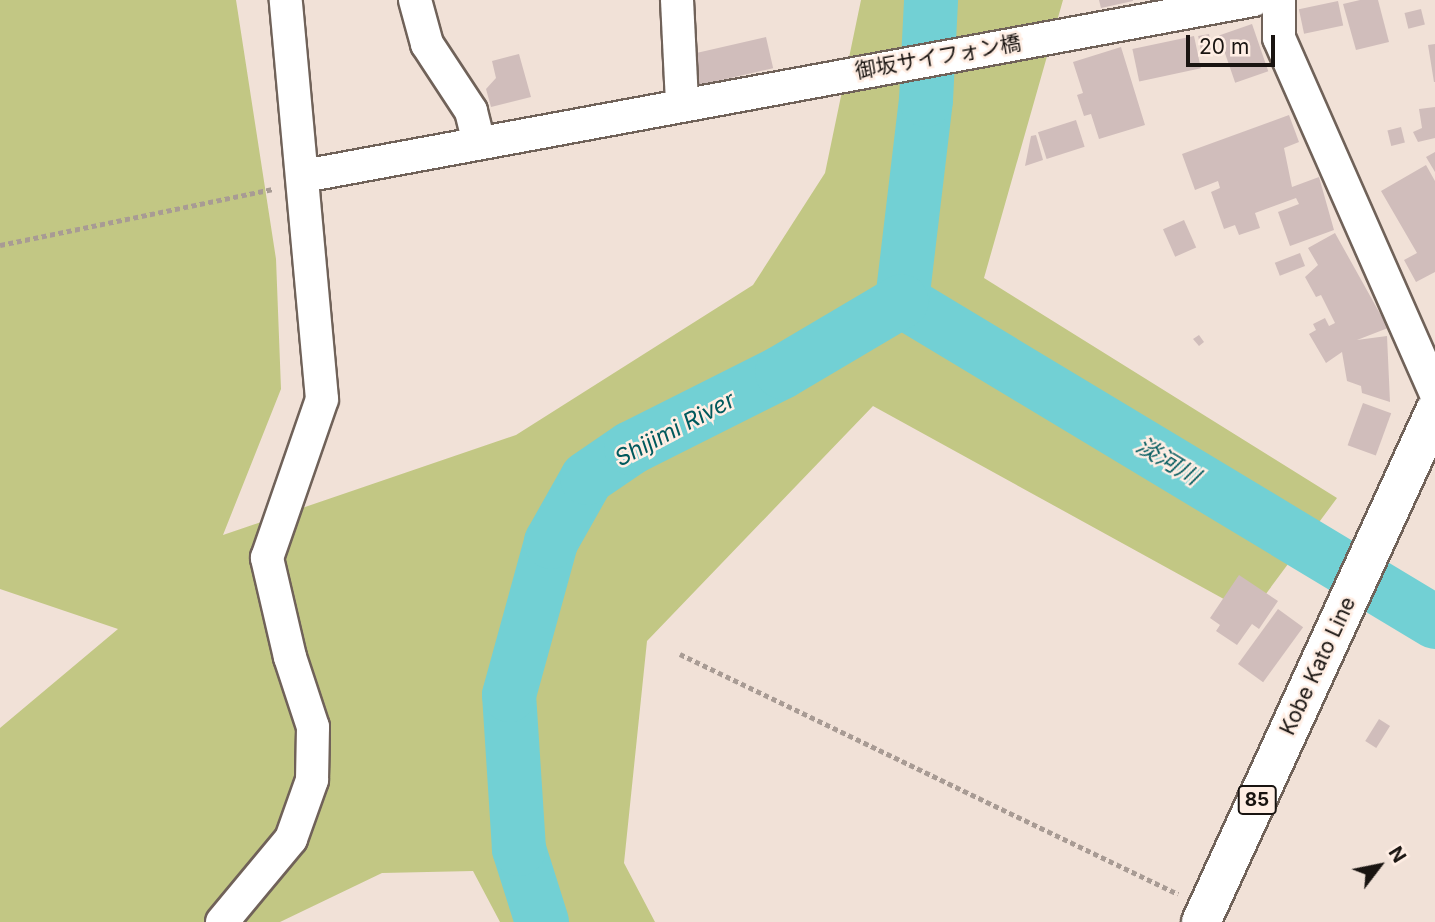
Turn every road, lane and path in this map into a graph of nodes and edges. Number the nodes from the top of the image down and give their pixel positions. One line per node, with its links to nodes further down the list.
1 (286, 0): 9 (street)
2 (415, 0): 8 (street)
3 (677, 0): 7 (street)
4 (1244, 0): 5 (street, 御坂サイフォン橋); 7 (street, 御坂サイフォン橋)
5 (1254, 0)
6 (1279, 0): 11 (street)
7 (682, 103): 8 (street, 御坂サイフォン橋)
8 (479, 142): 9 (street, 御坂サイフォン橋)
9 (304, 176): 10 (path); 15 (street)
10 (0, 245)
11 (1435, 392)
12 (1435, 411): 14 (main road, Kobe Kato Line / 85)
13 (680, 654): 14 (path)
14 (1204, 915)
15 (226, 919)

